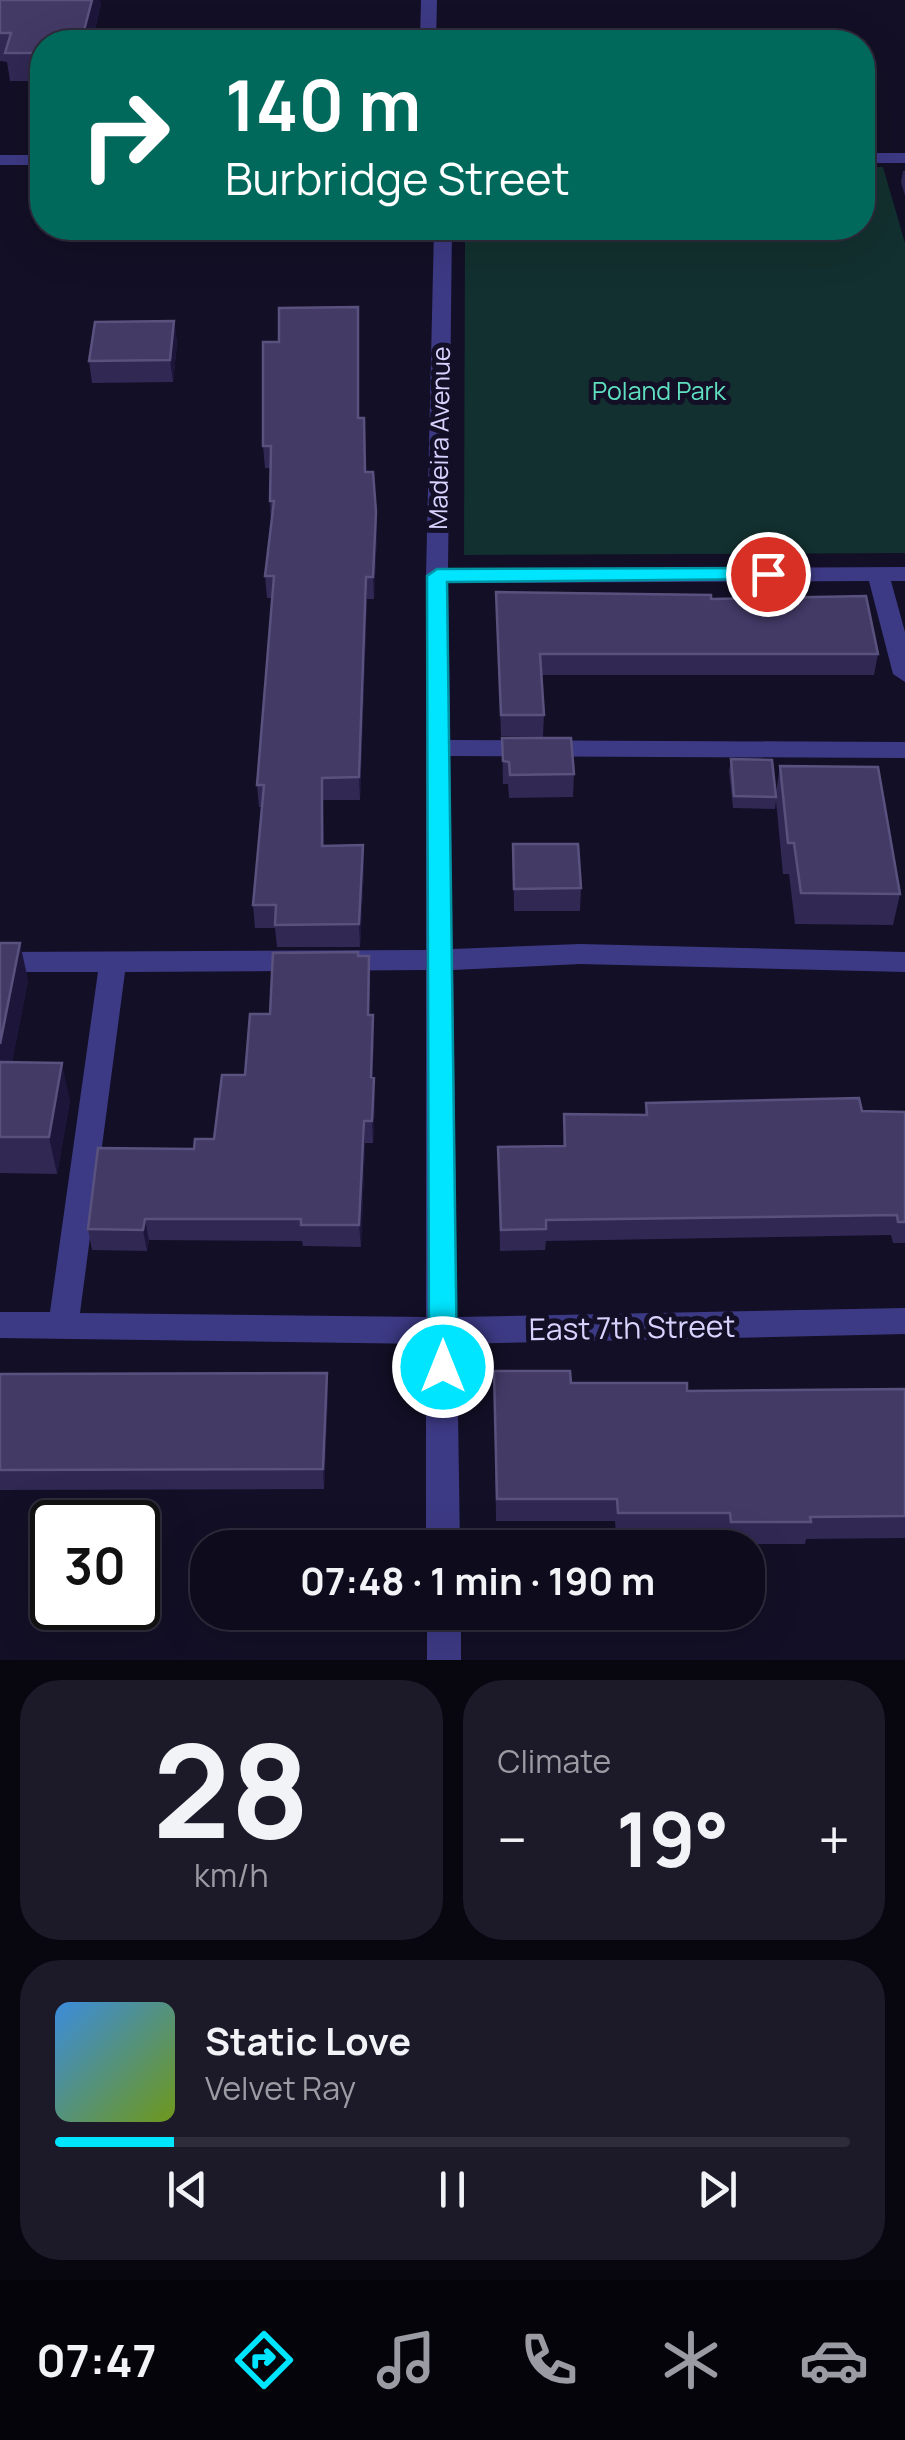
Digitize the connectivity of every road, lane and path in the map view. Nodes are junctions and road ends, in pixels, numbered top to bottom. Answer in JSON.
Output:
{"nodes":[{"id":1,"x":429,"y":0,"type":"edge"},
{"id":2,"x":428,"y":30,"type":"edge"},
{"id":3,"x":875,"y":158,"type":"edge"},
{"id":4,"x":905,"y":158,"type":"edge"},
{"id":5,"x":0,"y":160,"type":"edge"},
{"id":6,"x":30,"y":160,"type":"edge"},
{"id":7,"x":443,"y":240,"type":"edge"},
{"id":8,"x":878,"y":574,"type":"junction"},
{"id":9,"x":905,"y":574,"type":"edge"},
{"id":10,"x":437,"y":576,"type":"junction"},
{"id":11,"x":905,"y":674,"type":"edge"},
{"id":12,"x":440,"y":748,"type":"junction"},
{"id":13,"x":905,"y":750,"type":"edge"},
{"id":14,"x":441,"y":960,"type":"junction"},
{"id":15,"x":0,"y":962,"type":"edge"},
{"id":16,"x":113,"y":962,"type":"junction"},
{"id":17,"x":905,"y":962,"type":"edge"},
{"id":18,"x":905,"y":1321,"type":"edge"},
{"id":19,"x":0,"y":1325,"type":"edge"},
{"id":20,"x":63,"y":1326,"type":"junction"},
{"id":21,"x":442,"y":1331,"type":"junction"},
{"id":22,"x":444,"y":1530,"type":"edge"},
{"id":23,"x":444,"y":1630,"type":"edge"},
{"id":24,"x":444,"y":1660,"type":"edge"}],
"edges":[{"from":1,"to":2,"type":"street"},
{"from":3,"to":4,"type":"street"},
{"from":5,"to":6,"type":"street"},
{"from":7,"to":10,"type":"street","name":"Madeira Avenue"},
{"from":8,"to":9,"type":"street"},
{"from":8,"to":10,"type":"street"},
{"from":8,"to":11,"type":"street"},
{"from":10,"to":12,"type":"street","name":"Madeira Avenue"},
{"from":12,"to":13,"type":"street"},
{"from":12,"to":14,"type":"street","name":"Madeira Avenue"},
{"from":14,"to":16,"type":"street"},
{"from":14,"to":17,"type":"street"},
{"from":14,"to":21,"type":"street","name":"Madeira Avenue"},
{"from":15,"to":16,"type":"street"},
{"from":16,"to":20,"type":"street"},
{"from":18,"to":21,"type":"street","name":"East 7th Street"},
{"from":19,"to":20,"type":"street","name":"East 7th Street"},
{"from":20,"to":21,"type":"street","name":"East 7th Street"},
{"from":21,"to":22,"type":"street","name":"Madeira Avenue"},
{"from":23,"to":24,"type":"street"}]}
